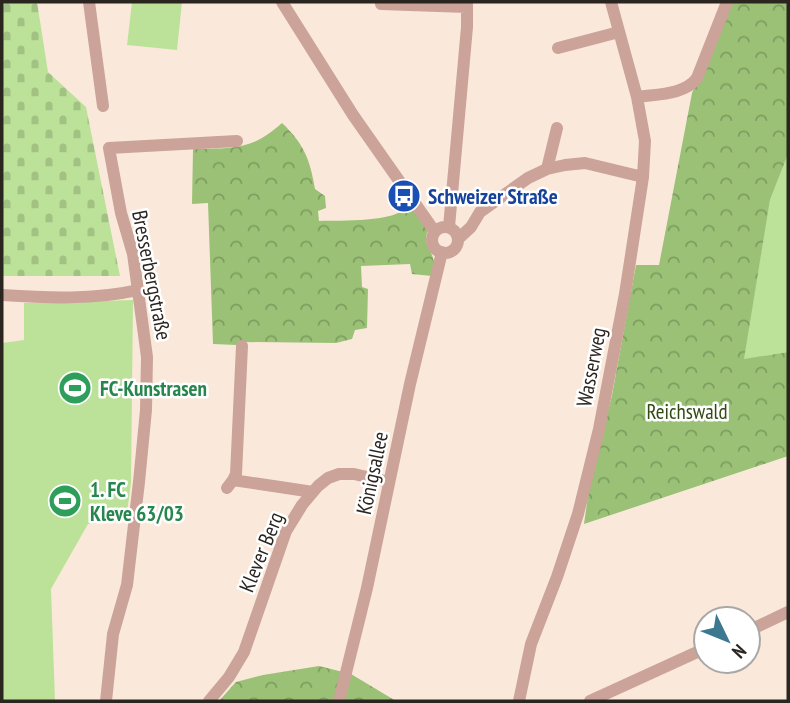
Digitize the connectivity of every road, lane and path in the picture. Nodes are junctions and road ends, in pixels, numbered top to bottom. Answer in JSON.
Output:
{"nodes":[{"id":1,"x":89,"y":2,"type":"edge"},
{"id":2,"x":282,"y":2,"type":"edge"},
{"id":3,"x":381,"y":2,"type":"edge"},
{"id":4,"x":611,"y":2,"type":"edge"},
{"id":5,"x":727,"y":2,"type":"edge"},
{"id":6,"x":467,"y":4,"type":"edge"},
{"id":7,"x":619,"y":32,"type":"junction"},
{"id":8,"x":558,"y":48,"type":"dead end"},
{"id":9,"x":637,"y":97,"type":"junction"},
{"id":10,"x":103,"y":106,"type":"dead end"},
{"id":11,"x":557,"y":128,"type":"dead end"},
{"id":12,"x":237,"y":141,"type":"dead end"},
{"id":13,"x":547,"y":169,"type":"junction"},
{"id":14,"x":643,"y":177,"type":"junction"},
{"id":15,"x":449,"y":227,"type":"junction"},
{"id":16,"x":435,"y":232,"type":"junction"},
{"id":17,"x":458,"y":239,"type":"junction"},
{"id":18,"x":442,"y":253,"type":"junction"},
{"id":19,"x":138,"y":290,"type":"junction"},
{"id":20,"x":2,"y":295,"type":"edge"},
{"id":21,"x":242,"y":346,"type":"dead end"},
{"id":22,"x":390,"y":482,"type":"junction"},
{"id":23,"x":313,"y":492,"type":"junction"},
{"id":24,"x":788,"y":612,"type":"edge"},
{"id":25,"x":762,"y":624,"type":"edge"},
{"id":26,"x":692,"y":654,"type":"edge"},
{"id":27,"x":106,"y":701,"type":"edge"},
{"id":28,"x":209,"y":701,"type":"edge"},
{"id":29,"x":339,"y":701,"type":"edge"},
{"id":30,"x":519,"y":701,"type":"edge"},
{"id":31,"x":590,"y":701,"type":"edge"}],
"edges":[{"from":1,"to":10,"type":"street"},
{"from":2,"to":16,"type":"street"},
{"from":3,"to":6,"type":"street"},
{"from":4,"to":7,"type":"street","name":"Wasserweg"},
{"from":5,"to":9,"type":"street"},
{"from":6,"to":15,"type":"street"},
{"from":7,"to":8,"type":"street"},
{"from":7,"to":9,"type":"street","name":"Wasserweg"},
{"from":9,"to":14,"type":"street","name":"Wasserweg"},
{"from":11,"to":13,"type":"street"},
{"from":12,"to":19,"type":"street","name":"Bresserbergstraße"},
{"from":13,"to":14,"type":"street"},
{"from":13,"to":17,"type":"street"},
{"from":14,"to":30,"type":"street","name":"Wasserweg"},
{"from":15,"to":16,"type":"street"},
{"from":15,"to":17,"type":"street"},
{"from":16,"to":18,"type":"street"},
{"from":17,"to":18,"type":"street"},
{"from":18,"to":22,"type":"street","name":"Königsallee"},
{"from":19,"to":20,"type":"street"},
{"from":19,"to":27,"type":"street","name":"Bresserbergstraße"},
{"from":21,"to":23,"type":"street"},
{"from":22,"to":23,"type":"street","name":"Klever Berg"},
{"from":22,"to":29,"type":"street","name":"Königsallee"},
{"from":23,"to":28,"type":"street","name":"Klever Berg"},
{"from":24,"to":25,"type":"street"},
{"from":26,"to":31,"type":"street"}]}
